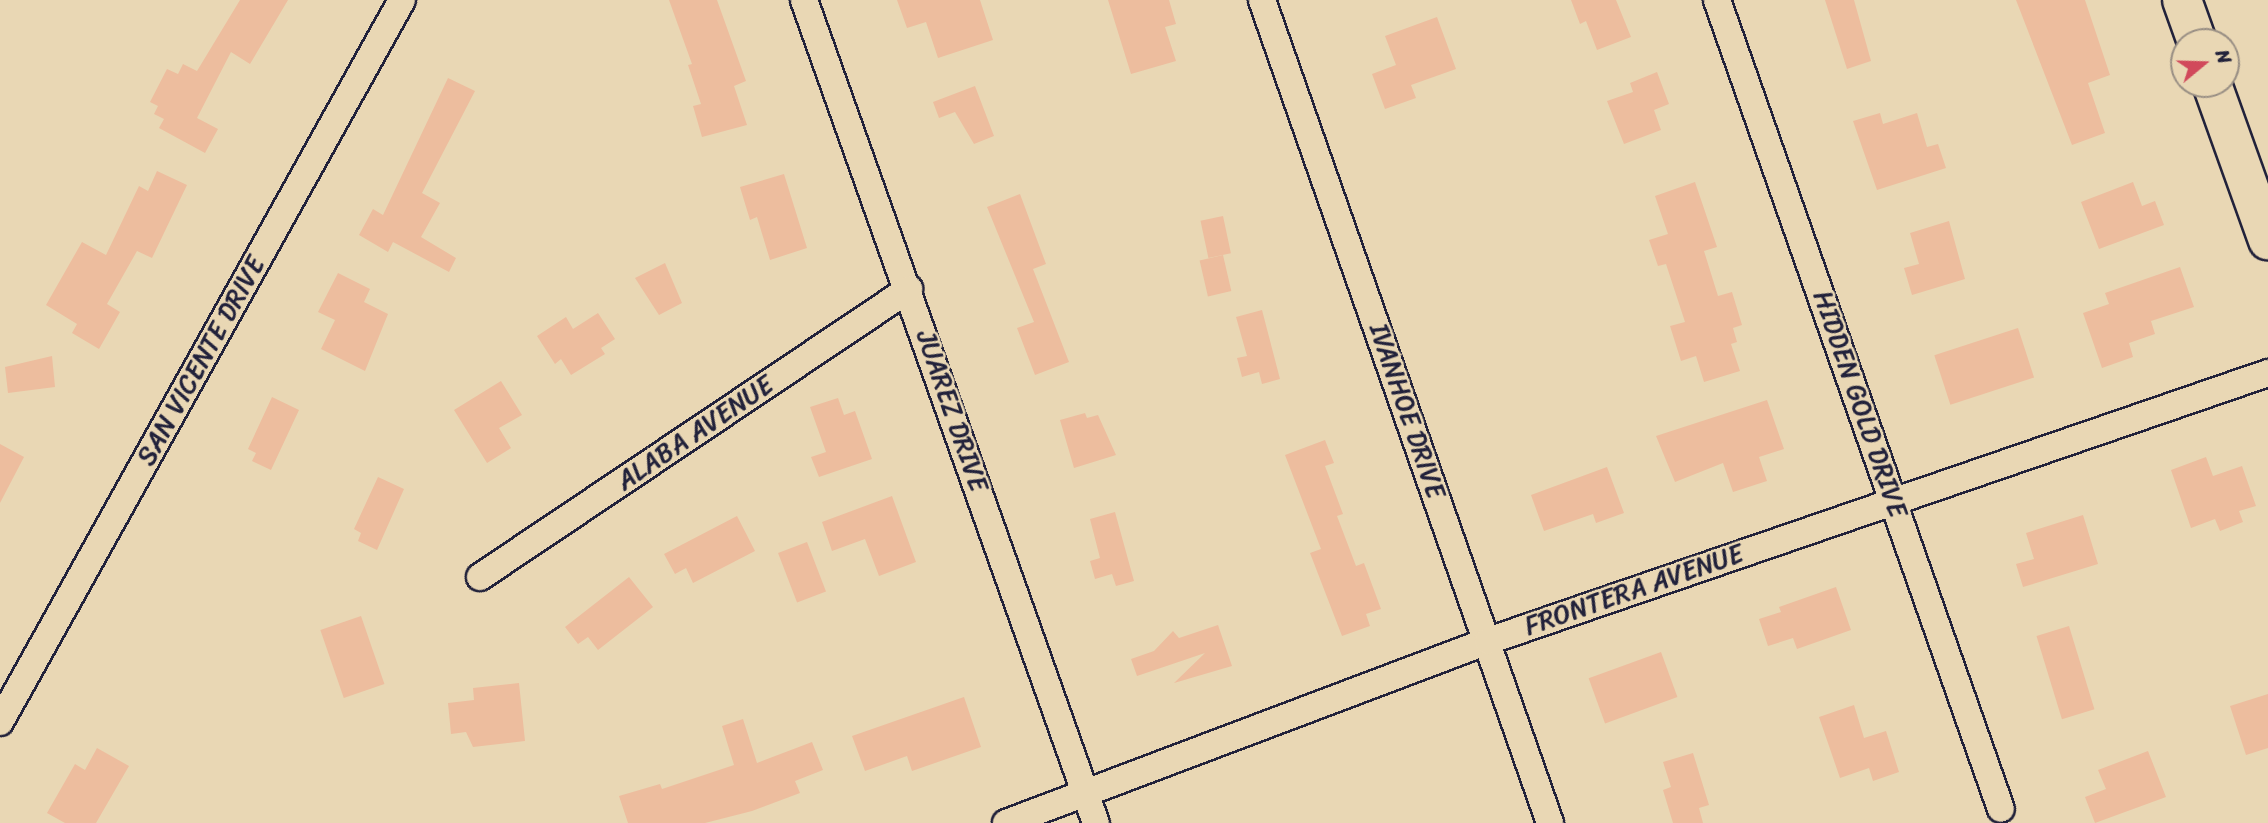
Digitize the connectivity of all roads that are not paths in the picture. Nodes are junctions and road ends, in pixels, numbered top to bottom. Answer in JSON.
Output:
{"nodes":[{"id":1,"x":402,"y":0,"type":"edge"},
{"id":2,"x":804,"y":0,"type":"edge"},
{"id":3,"x":1262,"y":0,"type":"edge"},
{"id":4,"x":1717,"y":0,"type":"edge"},
{"id":5,"x":2182,"y":0,"type":"edge"},
{"id":6,"x":2192,"y":28,"type":"edge"},
{"id":7,"x":2217,"y":98,"type":"edge"},
{"id":8,"x":2268,"y":240,"type":"edge"},
{"id":9,"x":909,"y":289,"type":"junction"},
{"id":10,"x":2268,"y":373,"type":"edge"},
{"id":11,"x":1894,"y":499,"type":"junction"},
{"id":12,"x":480,"y":577,"type":"dead end"},
{"id":13,"x":1488,"y":641,"type":"junction"},
{"id":14,"x":0,"y":722,"type":"edge"},
{"id":15,"x":1086,"y":795,"type":"junction"},
{"id":16,"x":2001,"y":809,"type":"dead end"},
{"id":17,"x":1006,"y":823,"type":"edge"},
{"id":18,"x":1096,"y":823,"type":"edge"},
{"id":19,"x":1550,"y":823,"type":"edge"}],
"edges":[{"from":1,"to":14,"type":"street","name":"SAN VICENTE DRIVE"},
{"from":2,"to":9,"type":"street","name":"JUAREZ DRIVE"},
{"from":3,"to":13,"type":"street","name":"IVANHOE DRIVE"},
{"from":4,"to":11,"type":"street","name":"HIDDEN GOLD DRIVE"},
{"from":5,"to":6,"type":"main road"},
{"from":7,"to":8,"type":"main road"},
{"from":9,"to":12,"type":"street","name":"ALABA AVENUE"},
{"from":9,"to":15,"type":"street","name":"JUAREZ DRIVE"},
{"from":10,"to":11,"type":"street","name":"FRONTERA AVENUE"},
{"from":11,"to":13,"type":"street","name":"FRONTERA AVENUE"},
{"from":11,"to":16,"type":"street","name":"HIDDEN GOLD DRIVE"},
{"from":13,"to":15,"type":"street","name":"FRONTERA AVENUE"},
{"from":13,"to":19,"type":"street","name":"IVANHOE DRIVE"},
{"from":15,"to":17,"type":"street","name":"FRONTERA AVENUE"},
{"from":15,"to":18,"type":"street","name":"JUAREZ DRIVE"}]}
